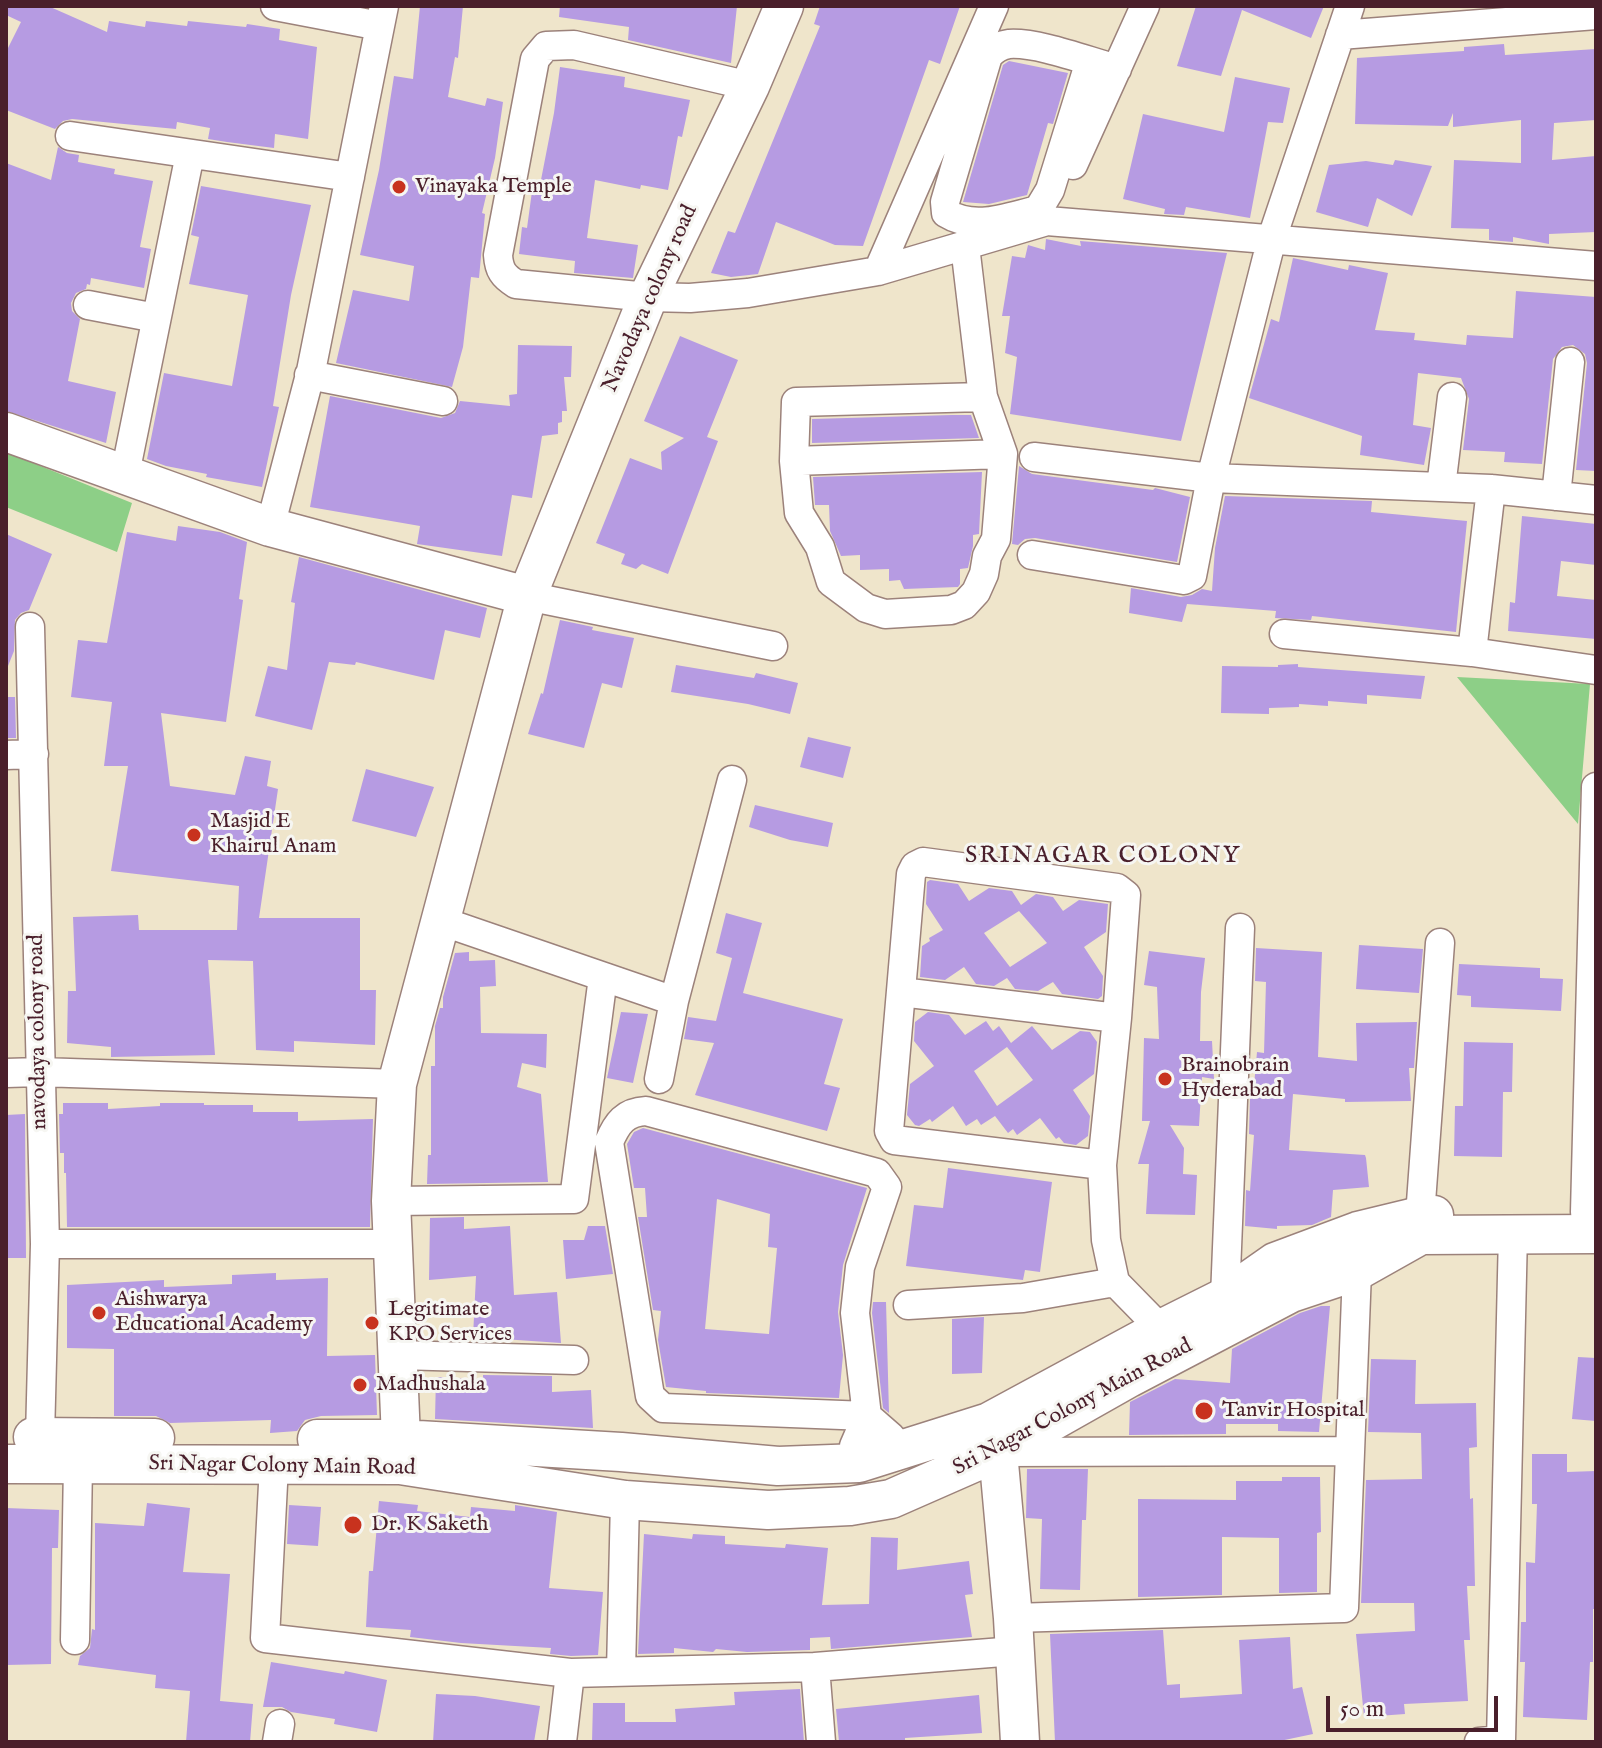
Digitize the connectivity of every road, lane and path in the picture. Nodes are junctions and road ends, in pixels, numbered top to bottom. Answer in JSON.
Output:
{"nodes":[{"id":1,"x":275,"y":6,"type":"edge"},
{"id":2,"x":784,"y":6,"type":"edge"},
{"id":3,"x":994,"y":6,"type":"edge"},
{"id":4,"x":1145,"y":6,"type":"edge"},
{"id":5,"x":1350,"y":6,"type":"edge"},
{"id":6,"x":1596,"y":15,"type":"edge"},
{"id":7,"x":382,"y":16,"type":"edge"},
{"id":8,"x":1340,"y":35,"type":"junction"},
{"id":9,"x":1103,"y":65,"type":"junction"},
{"id":10,"x":750,"y":86,"type":"junction"},
{"id":11,"x":70,"y":136,"type":"dead end"},
{"id":12,"x":190,"y":154,"type":"junction"},
{"id":13,"x":350,"y":177,"type":"junction"},
{"id":14,"x":1047,"y":221,"type":"junction"},
{"id":15,"x":1272,"y":238,"type":"junction"},
{"id":16,"x":965,"y":246,"type":"junction"},
{"id":17,"x":1596,"y":266,"type":"edge"},
{"id":18,"x":878,"y":271,"type":"junction"},
{"id":19,"x":648,"y":297,"type":"junction"},
{"id":20,"x":88,"y":305,"type":"dead end"},
{"id":21,"x":156,"y":318,"type":"junction"},
{"id":22,"x":1570,"y":362,"type":"dead end"},
{"id":23,"x":309,"y":375,"type":"junction"},
{"id":24,"x":983,"y":397,"type":"junction"},
{"id":25,"x":1452,"y":397,"type":"dead end"},
{"id":26,"x":443,"y":401,"type":"dead end"},
{"id":27,"x":6,"y":432,"type":"edge"},
{"id":28,"x":1003,"y":454,"type":"junction"},
{"id":29,"x":1034,"y":457,"type":"dead end"},
{"id":30,"x":794,"y":461,"type":"junction"},
{"id":31,"x":125,"y":474,"type":"junction"},
{"id":32,"x":1211,"y":478,"type":"junction"},
{"id":33,"x":1441,"y":487,"type":"junction"},
{"id":34,"x":1491,"y":489,"type":"junction"},
{"id":35,"x":1556,"y":496,"type":"junction"},
{"id":36,"x":1596,"y":500,"type":"edge"},
{"id":37,"x":270,"y":527,"type":"junction"},
{"id":38,"x":1032,"y":555,"type":"dead end"},
{"id":39,"x":527,"y":596,"type":"junction"},
{"id":40,"x":30,"y":627,"type":"dead end"},
{"id":41,"x":1284,"y":634,"type":"dead end"},
{"id":42,"x":773,"y":646,"type":"dead end"},
{"id":43,"x":1472,"y":652,"type":"junction"},
{"id":44,"x":1596,"y":670,"type":"edge"},
{"id":45,"x":20,"y":755,"type":"edge"},
{"id":46,"x":732,"y":780,"type":"dead end"},
{"id":47,"x":1596,"y":787,"type":"edge"},
{"id":48,"x":1595,"y":888,"type":"edge"},
{"id":49,"x":441,"y":921,"type":"junction"},
{"id":50,"x":1240,"y":928,"type":"dead end"},
{"id":51,"x":1440,"y":943,"type":"dead end"},
{"id":52,"x":603,"y":977,"type":"junction"},
{"id":53,"x":901,"y":992,"type":"junction"},
{"id":54,"x":674,"y":1001,"type":"junction"},
{"id":55,"x":1117,"y":1018,"type":"junction"},
{"id":56,"x":40,"y":1072,"type":"junction"},
{"id":57,"x":6,"y":1073,"type":"edge"},
{"id":58,"x":659,"y":1079,"type":"dead end"},
{"id":59,"x":397,"y":1084,"type":"junction"},
{"id":60,"x":1102,"y":1165,"type":"junction"},
{"id":61,"x":391,"y":1201,"type":"junction"},
{"id":62,"x":1420,"y":1216,"type":"junction"},
{"id":63,"x":1592,"y":1219,"type":"edge"},
{"id":64,"x":1513,"y":1233,"type":"junction"},
{"id":65,"x":45,"y":1244,"type":"junction"},
{"id":66,"x":394,"y":1244,"type":"junction"},
{"id":67,"x":1357,"y":1271,"type":"junction"},
{"id":68,"x":1283,"y":1278,"type":"junction"},
{"id":69,"x":1115,"y":1282,"type":"junction"},
{"id":70,"x":1225,"y":1297,"type":"junction"},
{"id":71,"x":908,"y":1305,"type":"dead end"},
{"id":72,"x":1161,"y":1329,"type":"junction"},
{"id":73,"x":398,"y":1355,"type":"junction"},
{"id":74,"x":574,"y":1360,"type":"dead end"},
{"id":75,"x":867,"y":1416,"type":"junction"},
{"id":76,"x":23,"y":1437,"type":"edge"},
{"id":77,"x":994,"y":1437,"type":"junction"},
{"id":78,"x":401,"y":1439,"type":"junction"},
{"id":79,"x":1350,"y":1451,"type":"junction"},
{"id":80,"x":895,"y":1452,"type":"junction"},
{"id":81,"x":859,"y":1463,"type":"junction"},
{"id":82,"x":6,"y":1464,"type":"edge"},
{"id":83,"x":78,"y":1464,"type":"junction"},
{"id":84,"x":274,"y":1465,"type":"junction"},
{"id":85,"x":625,"y":1500,"type":"junction"},
{"id":86,"x":1014,"y":1635,"type":"junction"},
{"id":87,"x":75,"y":1640,"type":"dead end"},
{"id":88,"x":815,"y":1667,"type":"junction"},
{"id":89,"x":621,"y":1671,"type":"junction"},
{"id":90,"x":570,"y":1673,"type":"junction"},
{"id":91,"x":562,"y":1742,"type":"edge"},
{"id":92,"x":821,"y":1742,"type":"edge"},
{"id":93,"x":1020,"y":1742,"type":"edge"},
{"id":94,"x":1479,"y":1742,"type":"edge"}],
"edges":[{"from":1,"to":7,"type":"street"},
{"from":2,"to":10,"type":"main road","name":"Navodaya colony road"},
{"from":3,"to":18,"type":"street"},
{"from":4,"to":9,"type":"street"},
{"from":5,"to":8,"type":"street"},
{"from":6,"to":8,"type":"street"},
{"from":7,"to":13,"type":"street"},
{"from":8,"to":15,"type":"street"},
{"from":9,"to":9,"type":"street"},
{"from":9,"to":14,"type":"street"},
{"from":10,"to":19,"type":"main road","name":"Navodaya colony road"},
{"from":10,"to":19,"type":"street"},
{"from":11,"to":12,"type":"street"},
{"from":12,"to":13,"type":"street"},
{"from":12,"to":21,"type":"street"},
{"from":13,"to":23,"type":"street"},
{"from":14,"to":15,"type":"street"},
{"from":14,"to":16,"type":"street"},
{"from":15,"to":17,"type":"street"},
{"from":15,"to":32,"type":"street"},
{"from":16,"to":18,"type":"street"},
{"from":16,"to":24,"type":"street"},
{"from":18,"to":19,"type":"street"},
{"from":19,"to":39,"type":"main road","name":"Navodaya colony road"},
{"from":20,"to":21,"type":"street"},
{"from":21,"to":31,"type":"street"},
{"from":22,"to":35,"type":"street"},
{"from":23,"to":26,"type":"street"},
{"from":23,"to":37,"type":"street"},
{"from":24,"to":28,"type":"street"},
{"from":24,"to":30,"type":"street"},
{"from":25,"to":33,"type":"street"},
{"from":27,"to":31,"type":"main road"},
{"from":28,"to":30,"type":"street"},
{"from":28,"to":30,"type":"street"},
{"from":29,"to":32,"type":"street"},
{"from":31,"to":37,"type":"main road"},
{"from":32,"to":33,"type":"street"},
{"from":32,"to":38,"type":"street"},
{"from":33,"to":34,"type":"street"},
{"from":34,"to":35,"type":"street"},
{"from":34,"to":43,"type":"street"},
{"from":35,"to":36,"type":"street"},
{"from":37,"to":39,"type":"main road"},
{"from":39,"to":42,"type":"street"},
{"from":39,"to":49,"type":"main road","name":"Navodaya colony road"},
{"from":40,"to":45,"type":"street","name":"navodaya colony road"},
{"from":41,"to":43,"type":"street"},
{"from":43,"to":44,"type":"street"},
{"from":45,"to":56,"type":"street","name":"navodaya colony road"},
{"from":46,"to":54,"type":"street"},
{"from":47,"to":48,"type":"street"},
{"from":48,"to":63,"type":"street"},
{"from":49,"to":52,"type":"street"},
{"from":49,"to":59,"type":"main road","name":"Navodaya colony road"},
{"from":50,"to":70,"type":"street"},
{"from":51,"to":62,"type":"street"},
{"from":52,"to":54,"type":"street"},
{"from":52,"to":61,"type":"street"},
{"from":53,"to":55,"type":"street"},
{"from":53,"to":55,"type":"street"},
{"from":53,"to":60,"type":"street"},
{"from":54,"to":58,"type":"street"},
{"from":55,"to":60,"type":"street"},
{"from":56,"to":57,"type":"street"},
{"from":56,"to":59,"type":"street"},
{"from":56,"to":65,"type":"street","name":"navodaya colony road"},
{"from":59,"to":61,"type":"main road","name":"Navodaya colony road"},
{"from":60,"to":69,"type":"street"},
{"from":61,"to":66,"type":"main road","name":"Navodaya colony road"},
{"from":62,"to":63,"type":"main road","name":"Sri Nagar Colony Main Road"},
{"from":62,"to":68,"type":"main road","name":"Sri Nagar Colony Main Road"},
{"from":63,"to":64,"type":"main road","name":"Sri Nagar Colony Main Road"},
{"from":64,"to":67,"type":"main road","name":"Sri Nagar Colony Main Road"},
{"from":64,"to":94,"type":"street"},
{"from":65,"to":66,"type":"street"},
{"from":65,"to":76,"type":"street","name":"navodaya colony road"},
{"from":66,"to":73,"type":"main road","name":"Navodaya colony road"},
{"from":67,"to":68,"type":"main road","name":"Sri Nagar Colony Main Road"},
{"from":67,"to":79,"type":"street"},
{"from":68,"to":70,"type":"main road","name":"Sri Nagar Colony Main Road"},
{"from":68,"to":77,"type":"main road","name":"Sri Nagar Colony Main Road"},
{"from":69,"to":71,"type":"street"},
{"from":69,"to":72,"type":"street"},
{"from":70,"to":72,"type":"main road","name":"Sri Nagar Colony Main Road"},
{"from":72,"to":77,"type":"main road","name":"Sri Nagar Colony Main Road"},
{"from":73,"to":74,"type":"street"},
{"from":73,"to":78,"type":"main road","name":"Navodaya colony road"},
{"from":75,"to":75,"type":"street"},
{"from":75,"to":80,"type":"street"},
{"from":75,"to":81,"type":"street"},
{"from":76,"to":78,"type":"main road","name":"Sri Nagar Colony Main Road"},
{"from":77,"to":79,"type":"street"},
{"from":77,"to":80,"type":"main road","name":"Sri Nagar Colony Main Road"},
{"from":77,"to":85,"type":"main road","name":"Sri Nagar Colony Main Road"},
{"from":77,"to":86,"type":"main road"},
{"from":78,"to":81,"type":"main road","name":"Sri Nagar Colony Main Road"},
{"from":79,"to":86,"type":"street"},
{"from":80,"to":81,"type":"main road","name":"Sri Nagar Colony Main Road"},
{"from":82,"to":83,"type":"main road","name":"Sri Nagar Colony Main Road"},
{"from":83,"to":84,"type":"main road","name":"Sri Nagar Colony Main Road"},
{"from":83,"to":87,"type":"street"},
{"from":84,"to":85,"type":"main road","name":"Sri Nagar Colony Main Road"},
{"from":84,"to":90,"type":"street"},
{"from":85,"to":89,"type":"street"},
{"from":86,"to":88,"type":"street"},
{"from":86,"to":93,"type":"main road"},
{"from":88,"to":89,"type":"street"},
{"from":88,"to":92,"type":"street"},
{"from":89,"to":90,"type":"street"},
{"from":90,"to":91,"type":"street"}]}
